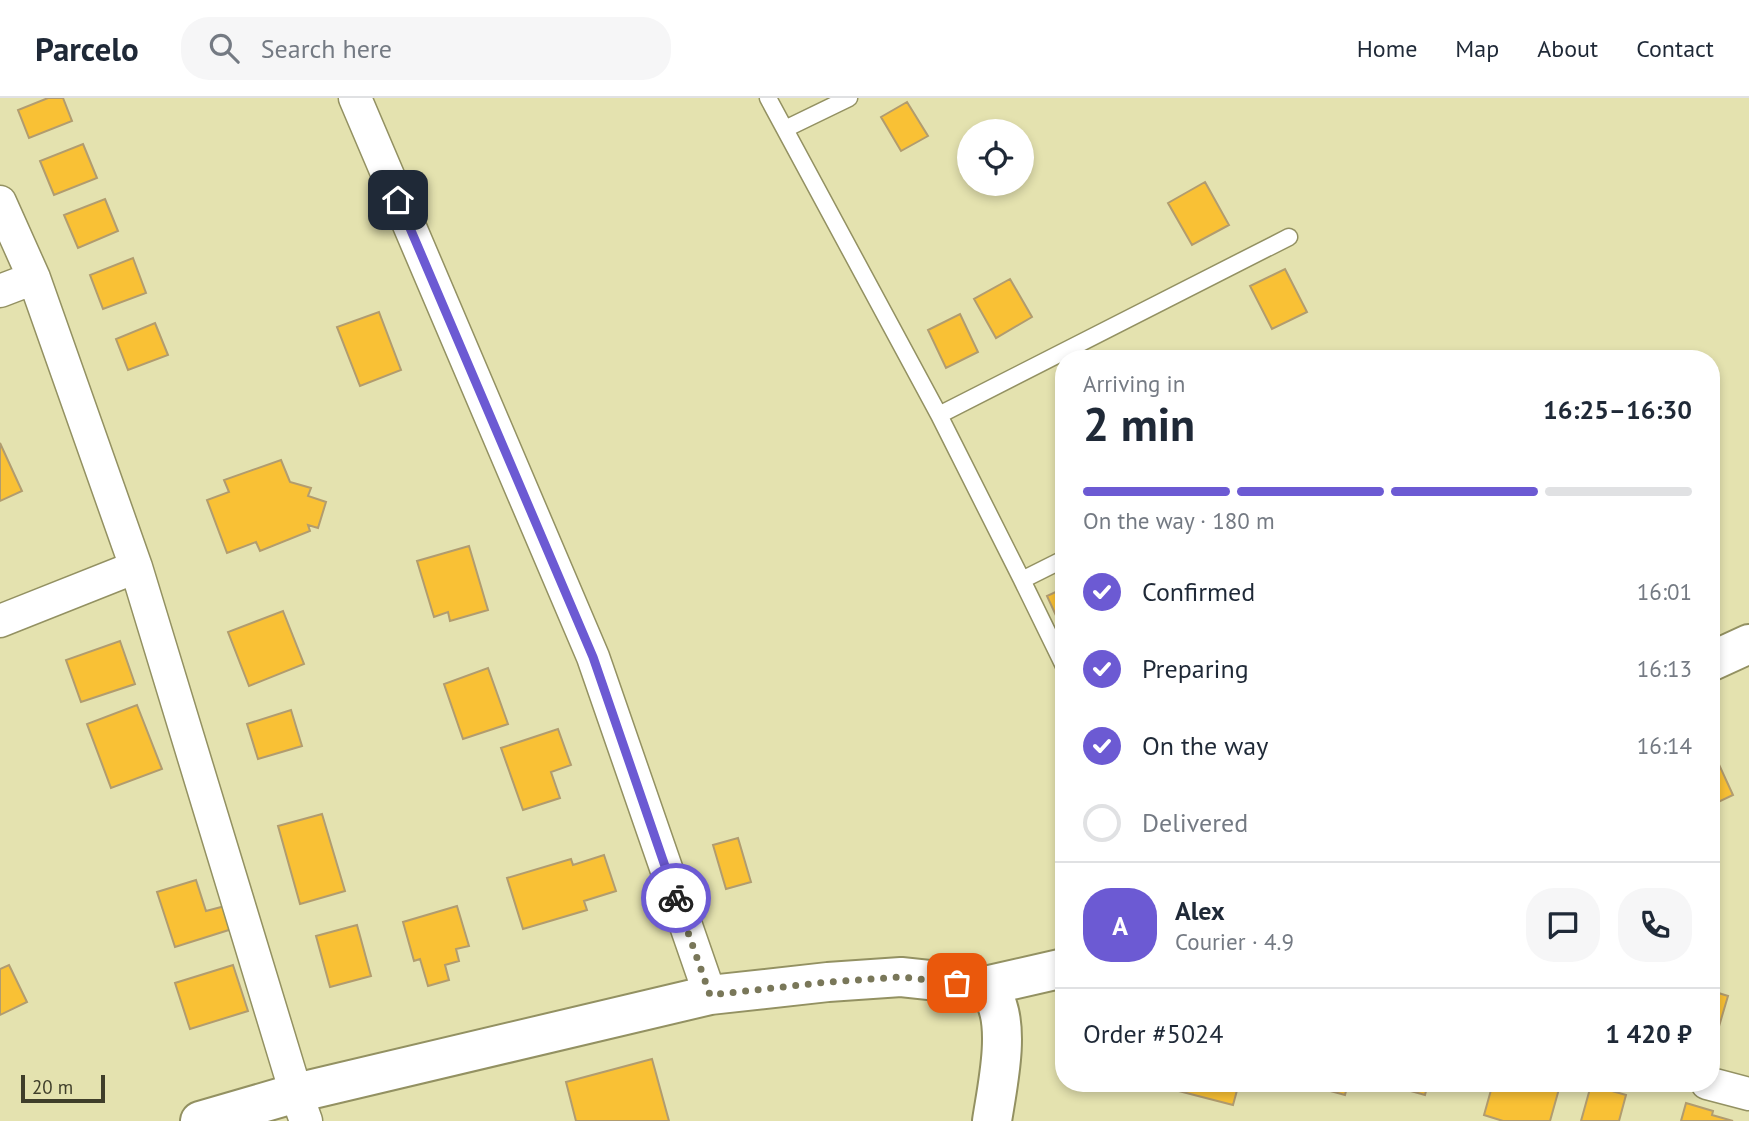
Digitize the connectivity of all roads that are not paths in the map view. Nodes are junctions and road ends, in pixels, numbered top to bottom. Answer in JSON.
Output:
{"nodes":[{"id":1,"x":355,"y":98,"type":"edge"},
{"id":2,"x":768,"y":98,"type":"edge"},
{"id":3,"x":849,"y":98,"type":"edge"},
{"id":4,"x":785,"y":129,"type":"junction"},
{"id":5,"x":0,"y":202,"type":"edge"},
{"id":6,"x":1289,"y":237,"type":"dead end"},
{"id":7,"x":34,"y":278,"type":"junction"},
{"id":8,"x":0,"y":290,"type":"edge"},
{"id":9,"x":1067,"y":350,"type":"edge"},
{"id":10,"x":1055,"y":356,"type":"edge"},
{"id":11,"x":939,"y":415,"type":"junction"},
{"id":12,"x":1055,"y":564,"type":"edge"},
{"id":13,"x":136,"y":567,"type":"junction"},
{"id":14,"x":1022,"y":580,"type":"junction"},
{"id":15,"x":0,"y":621,"type":"edge"},
{"id":16,"x":1749,"y":644,"type":"edge"},
{"id":17,"x":1055,"y":648,"type":"edge"},
{"id":18,"x":1720,"y":657,"type":"edge"},
{"id":19,"x":1055,"y":970,"type":"edge"},
{"id":20,"x":985,"y":986,"type":"junction"},
{"id":21,"x":710,"y":995,"type":"junction"},
{"id":22,"x":1720,"y":1086,"type":"edge"},
{"id":23,"x":1749,"y":1094,"type":"edge"},
{"id":24,"x":301,"y":1107,"type":"edge"},
{"id":25,"x":200,"y":1121,"type":"edge"},
{"id":26,"x":992,"y":1121,"type":"edge"}],
"edges":[{"from":1,"to":21,"type":"street"},
{"from":2,"to":4,"type":"lane"},
{"from":3,"to":4,"type":"lane"},
{"from":4,"to":11,"type":"lane"},
{"from":5,"to":7,"type":"street"},
{"from":6,"to":9,"type":"lane"},
{"from":7,"to":8,"type":"street"},
{"from":7,"to":13,"type":"street"},
{"from":10,"to":11,"type":"lane"},
{"from":11,"to":14,"type":"lane"},
{"from":12,"to":14,"type":"lane"},
{"from":13,"to":15,"type":"street"},
{"from":13,"to":24,"type":"street"},
{"from":14,"to":17,"type":"lane"},
{"from":16,"to":18,"type":"main road"},
{"from":19,"to":20,"type":"main road"},
{"from":20,"to":21,"type":"main road"},
{"from":20,"to":26,"type":"main road"},
{"from":21,"to":24,"type":"main road"},
{"from":22,"to":23,"type":"street"},
{"from":24,"to":25,"type":"main road"}]}
